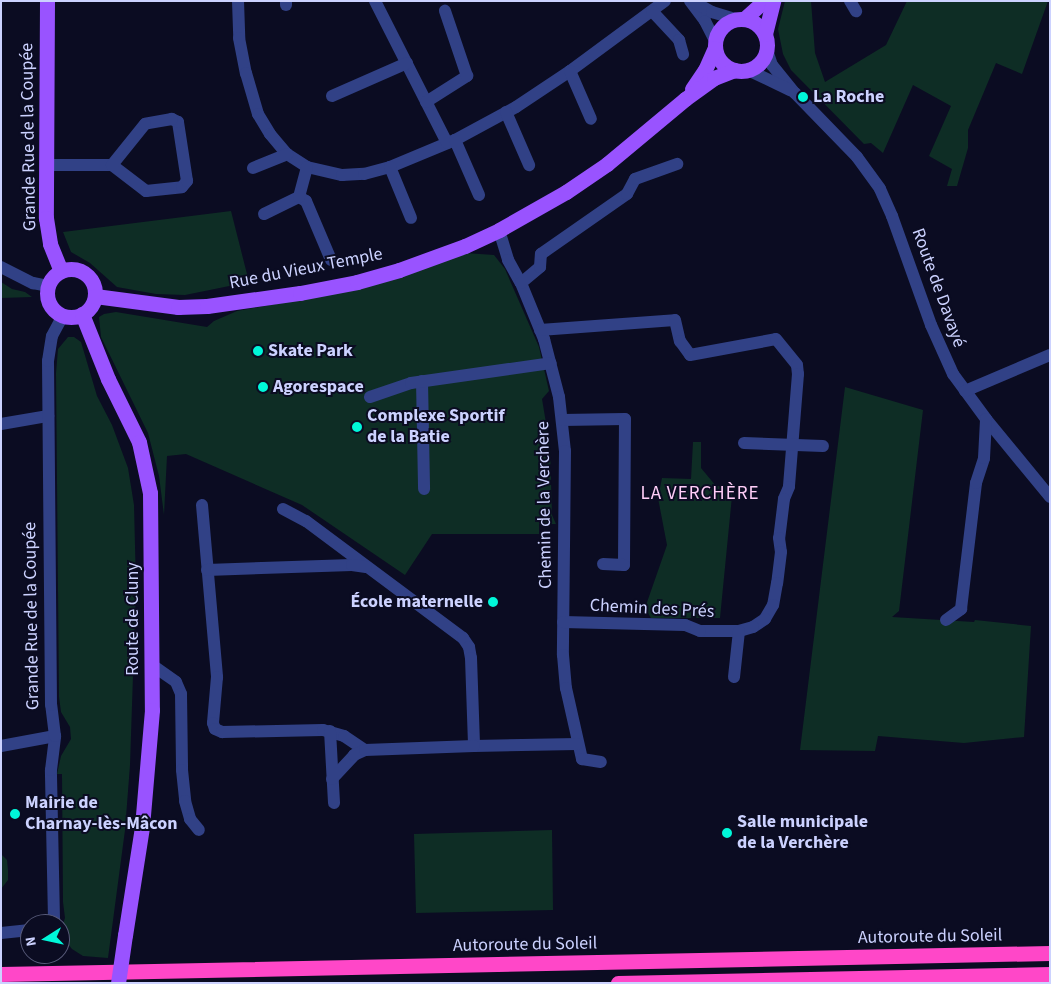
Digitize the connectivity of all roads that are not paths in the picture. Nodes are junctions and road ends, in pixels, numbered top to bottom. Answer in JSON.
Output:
{"nodes":[{"id":1,"x":47,"y":1,"type":"edge"},
{"id":2,"x":238,"y":1,"type":"edge"},
{"id":3,"x":375,"y":1,"type":"edge"},
{"id":4,"x":665,"y":1,"type":"edge"},
{"id":5,"x":692,"y":1,"type":"edge"},
{"id":6,"x":764,"y":1,"type":"edge"},
{"id":7,"x":773,"y":1,"type":"edge"},
{"id":8,"x":445,"y":11,"type":"dead end"},
{"id":9,"x":652,"y":11,"type":"junction"},
{"id":10,"x":740,"y":19,"type":"junction"},
{"id":11,"x":765,"y":34,"type":"junction"},
{"id":12,"x":715,"y":44,"type":"junction"},
{"id":13,"x":767,"y":50,"type":"junction"},
{"id":14,"x":683,"y":54,"type":"dead end"},
{"id":15,"x":407,"y":63,"type":"junction"},
{"id":16,"x":741,"y":70,"type":"junction"},
{"id":17,"x":570,"y":71,"type":"junction"},
{"id":18,"x":795,"y":92,"type":"junction"},
{"id":19,"x":332,"y":96,"type":"dead end"},
{"id":20,"x":686,"y":99,"type":"junction"},
{"id":21,"x":426,"y":102,"type":"junction"},
{"id":22,"x":506,"y":112,"type":"junction"},
{"id":23,"x":591,"y":119,"type":"dead end"},
{"id":24,"x":451,"y":142,"type":"junction"},
{"id":25,"x":287,"y":154,"type":"junction"},
{"id":26,"x":678,"y":164,"type":"dead end"},
{"id":27,"x":47,"y":165,"type":"junction"},
{"id":28,"x":112,"y":165,"type":"junction"},
{"id":29,"x":529,"y":165,"type":"dead end"},
{"id":30,"x":307,"y":167,"type":"junction"},
{"id":31,"x":390,"y":167,"type":"junction"},
{"id":32,"x":253,"y":168,"type":"dead end"},
{"id":33,"x":479,"y":195,"type":"dead end"},
{"id":34,"x":300,"y":197,"type":"junction"},
{"id":35,"x":264,"y":214,"type":"dead end"},
{"id":36,"x":411,"y":218,"type":"dead end"},
{"id":37,"x":499,"y":230,"type":"junction"},
{"id":38,"x":331,"y":260,"type":"dead end"},
{"id":39,"x":1,"y":266,"type":"edge"},
{"id":40,"x":61,"y":271,"type":"junction"},
{"id":41,"x":521,"y":284,"type":"junction"},
{"id":42,"x":48,"y":286,"type":"junction"},
{"id":43,"x":95,"y":296,"type":"junction"},
{"id":44,"x":82,"y":314,"type":"junction"},
{"id":45,"x":62,"y":315,"type":"junction"},
{"id":46,"x":540,"y":330,"type":"junction"},
{"id":47,"x":1050,"y":355,"type":"edge"},
{"id":48,"x":551,"y":363,"type":"junction"},
{"id":49,"x":422,"y":381,"type":"junction"},
{"id":50,"x":965,"y":391,"type":"junction"},
{"id":51,"x":370,"y":397,"type":"dead end"},
{"id":52,"x":48,"y":416,"type":"junction"},
{"id":53,"x":986,"y":419,"type":"junction"},
{"id":54,"x":562,"y":420,"type":"junction"},
{"id":55,"x":1,"y":424,"type":"edge"},
{"id":56,"x":744,"y":443,"type":"dead end"},
{"id":57,"x":792,"y":445,"type":"junction"},
{"id":58,"x":823,"y":446,"type":"dead end"},
{"id":59,"x":424,"y":489,"type":"dead end"},
{"id":60,"x":1050,"y":497,"type":"edge"},
{"id":61,"x":202,"y":505,"type":"dead end"},
{"id":62,"x":282,"y":509,"type":"dead end"},
{"id":63,"x":603,"y":564,"type":"dead end"},
{"id":64,"x":366,"y":567,"type":"junction"},
{"id":65,"x":207,"y":570,"type":"junction"},
{"id":66,"x":946,"y":620,"type":"dead end"},
{"id":67,"x":563,"y":622,"type":"junction"},
{"id":68,"x":739,"y":631,"type":"junction"},
{"id":69,"x":152,"y":665,"type":"junction"},
{"id":70,"x":734,"y":677,"type":"dead end"},
{"id":71,"x":330,"y":731,"type":"junction"},
{"id":72,"x":55,"y":736,"type":"junction"},
{"id":73,"x":577,"y":744,"type":"junction"},
{"id":74,"x":1,"y":746,"type":"edge"},
{"id":75,"x":474,"y":746,"type":"junction"},
{"id":76,"x":364,"y":750,"type":"junction"},
{"id":77,"x":601,"y":762,"type":"dead end"},
{"id":78,"x":332,"y":779,"type":"junction"},
{"id":79,"x":334,"y":803,"type":"dead end"},
{"id":80,"x":199,"y":830,"type":"dead end"},
{"id":81,"x":50,"y":914,"type":"edge"},
{"id":82,"x":20,"y":931,"type":"edge"},
{"id":83,"x":1,"y":933,"type":"edge"},
{"id":84,"x":1050,"y":953,"type":"edge"},
{"id":85,"x":1,"y":974,"type":"edge"},
{"id":86,"x":1050,"y":974,"type":"edge"},
{"id":87,"x":118,"y":983,"type":"edge"},
{"id":88,"x":618,"y":983,"type":"edge"}],
"edges":[{"from":1,"to":27,"type":"main road","name":"Grande Rue de la Coupée"},
{"from":2,"to":25,"type":"street"},
{"from":3,"to":15,"type":"street"},
{"from":4,"to":9,"type":"street"},
{"from":5,"to":10,"type":"street"},
{"from":5,"to":12,"type":"street"},
{"from":6,"to":10,"type":"main road"},
{"from":7,"to":11,"type":"main road"},
{"from":8,"to":21,"type":"street"},
{"from":9,"to":14,"type":"street"},
{"from":9,"to":17,"type":"street"},
{"from":10,"to":11,"type":"main road"},
{"from":10,"to":12,"type":"main road"},
{"from":11,"to":13,"type":"main road"},
{"from":12,"to":16,"type":"main road"},
{"from":12,"to":20,"type":"main road","name":"Rue du Vieux Temple"},
{"from":13,"to":16,"type":"main road"},
{"from":13,"to":18,"type":"street","name":"Route de Davayé"},
{"from":15,"to":19,"type":"street"},
{"from":15,"to":21,"type":"street"},
{"from":16,"to":18,"type":"street"},
{"from":16,"to":20,"type":"main road","name":"Rue du Vieux Temple"},
{"from":17,"to":22,"type":"street"},
{"from":17,"to":23,"type":"street"},
{"from":18,"to":50,"type":"street","name":"Route de Davayé"},
{"from":20,"to":37,"type":"main road","name":"Rue du Vieux Temple"},
{"from":21,"to":24,"type":"street"},
{"from":22,"to":24,"type":"street"},
{"from":22,"to":29,"type":"street"},
{"from":24,"to":31,"type":"street"},
{"from":24,"to":33,"type":"street"},
{"from":25,"to":30,"type":"street"},
{"from":25,"to":32,"type":"street"},
{"from":26,"to":41,"type":"street"},
{"from":27,"to":28,"type":"street"},
{"from":27,"to":40,"type":"main road","name":"Grande Rue de la Coupée"},
{"from":28,"to":28,"type":"street"},
{"from":30,"to":31,"type":"street"},
{"from":30,"to":34,"type":"street"},
{"from":31,"to":36,"type":"street"},
{"from":34,"to":35,"type":"street"},
{"from":34,"to":38,"type":"street"},
{"from":37,"to":41,"type":"street","name":"Chemin de la Verchère"},
{"from":37,"to":43,"type":"main road","name":"Rue du Vieux Temple"},
{"from":39,"to":42,"type":"street"},
{"from":40,"to":42,"type":"main road"},
{"from":40,"to":43,"type":"main road"},
{"from":41,"to":46,"type":"street","name":"Chemin de la Verchère"},
{"from":42,"to":45,"type":"main road"},
{"from":43,"to":44,"type":"main road"},
{"from":44,"to":45,"type":"main road"},
{"from":44,"to":69,"type":"main road","name":"Route de Cluny"},
{"from":45,"to":52,"type":"street","name":"Grande Rue de la Coupée"},
{"from":46,"to":48,"type":"street","name":"Chemin de la Verchère"},
{"from":46,"to":57,"type":"street","name":"Chemin des Prés"},
{"from":47,"to":50,"type":"street"},
{"from":48,"to":49,"type":"street"},
{"from":48,"to":54,"type":"street","name":"Chemin de la Verchère"},
{"from":49,"to":51,"type":"street"},
{"from":49,"to":59,"type":"street"},
{"from":50,"to":53,"type":"street","name":"Route de Davayé"},
{"from":52,"to":55,"type":"street"},
{"from":52,"to":72,"type":"street","name":"Grande Rue de la Coupée"},
{"from":53,"to":60,"type":"street","name":"Route de Davayé"},
{"from":53,"to":66,"type":"street"},
{"from":54,"to":63,"type":"street"},
{"from":54,"to":67,"type":"street","name":"Chemin de la Verchère"},
{"from":56,"to":57,"type":"street"},
{"from":57,"to":58,"type":"street"},
{"from":57,"to":68,"type":"street","name":"Chemin des Prés"},
{"from":61,"to":65,"type":"street"},
{"from":62,"to":64,"type":"street"},
{"from":64,"to":65,"type":"street"},
{"from":64,"to":75,"type":"street"},
{"from":65,"to":71,"type":"street"},
{"from":67,"to":68,"type":"street","name":"Chemin des Prés"},
{"from":67,"to":73,"type":"street","name":"Chemin de la Verchère"},
{"from":68,"to":70,"type":"street"},
{"from":69,"to":80,"type":"street"},
{"from":69,"to":87,"type":"main road","name":"Route de Cluny","bridge":true},
{"from":71,"to":76,"type":"street"},
{"from":71,"to":78,"type":"street"},
{"from":72,"to":74,"type":"street"},
{"from":72,"to":81,"type":"street","name":"Grande Rue de la Coupée"},
{"from":73,"to":75,"type":"street"},
{"from":73,"to":77,"type":"street","name":"Chemin de la Verchère"},
{"from":75,"to":76,"type":"street"},
{"from":76,"to":78,"type":"street"},
{"from":78,"to":79,"type":"street"},
{"from":82,"to":83,"type":"street"},
{"from":84,"to":85,"type":"highway","name":"Autoroute du Soleil"},
{"from":86,"to":88,"type":"highway"}]}
